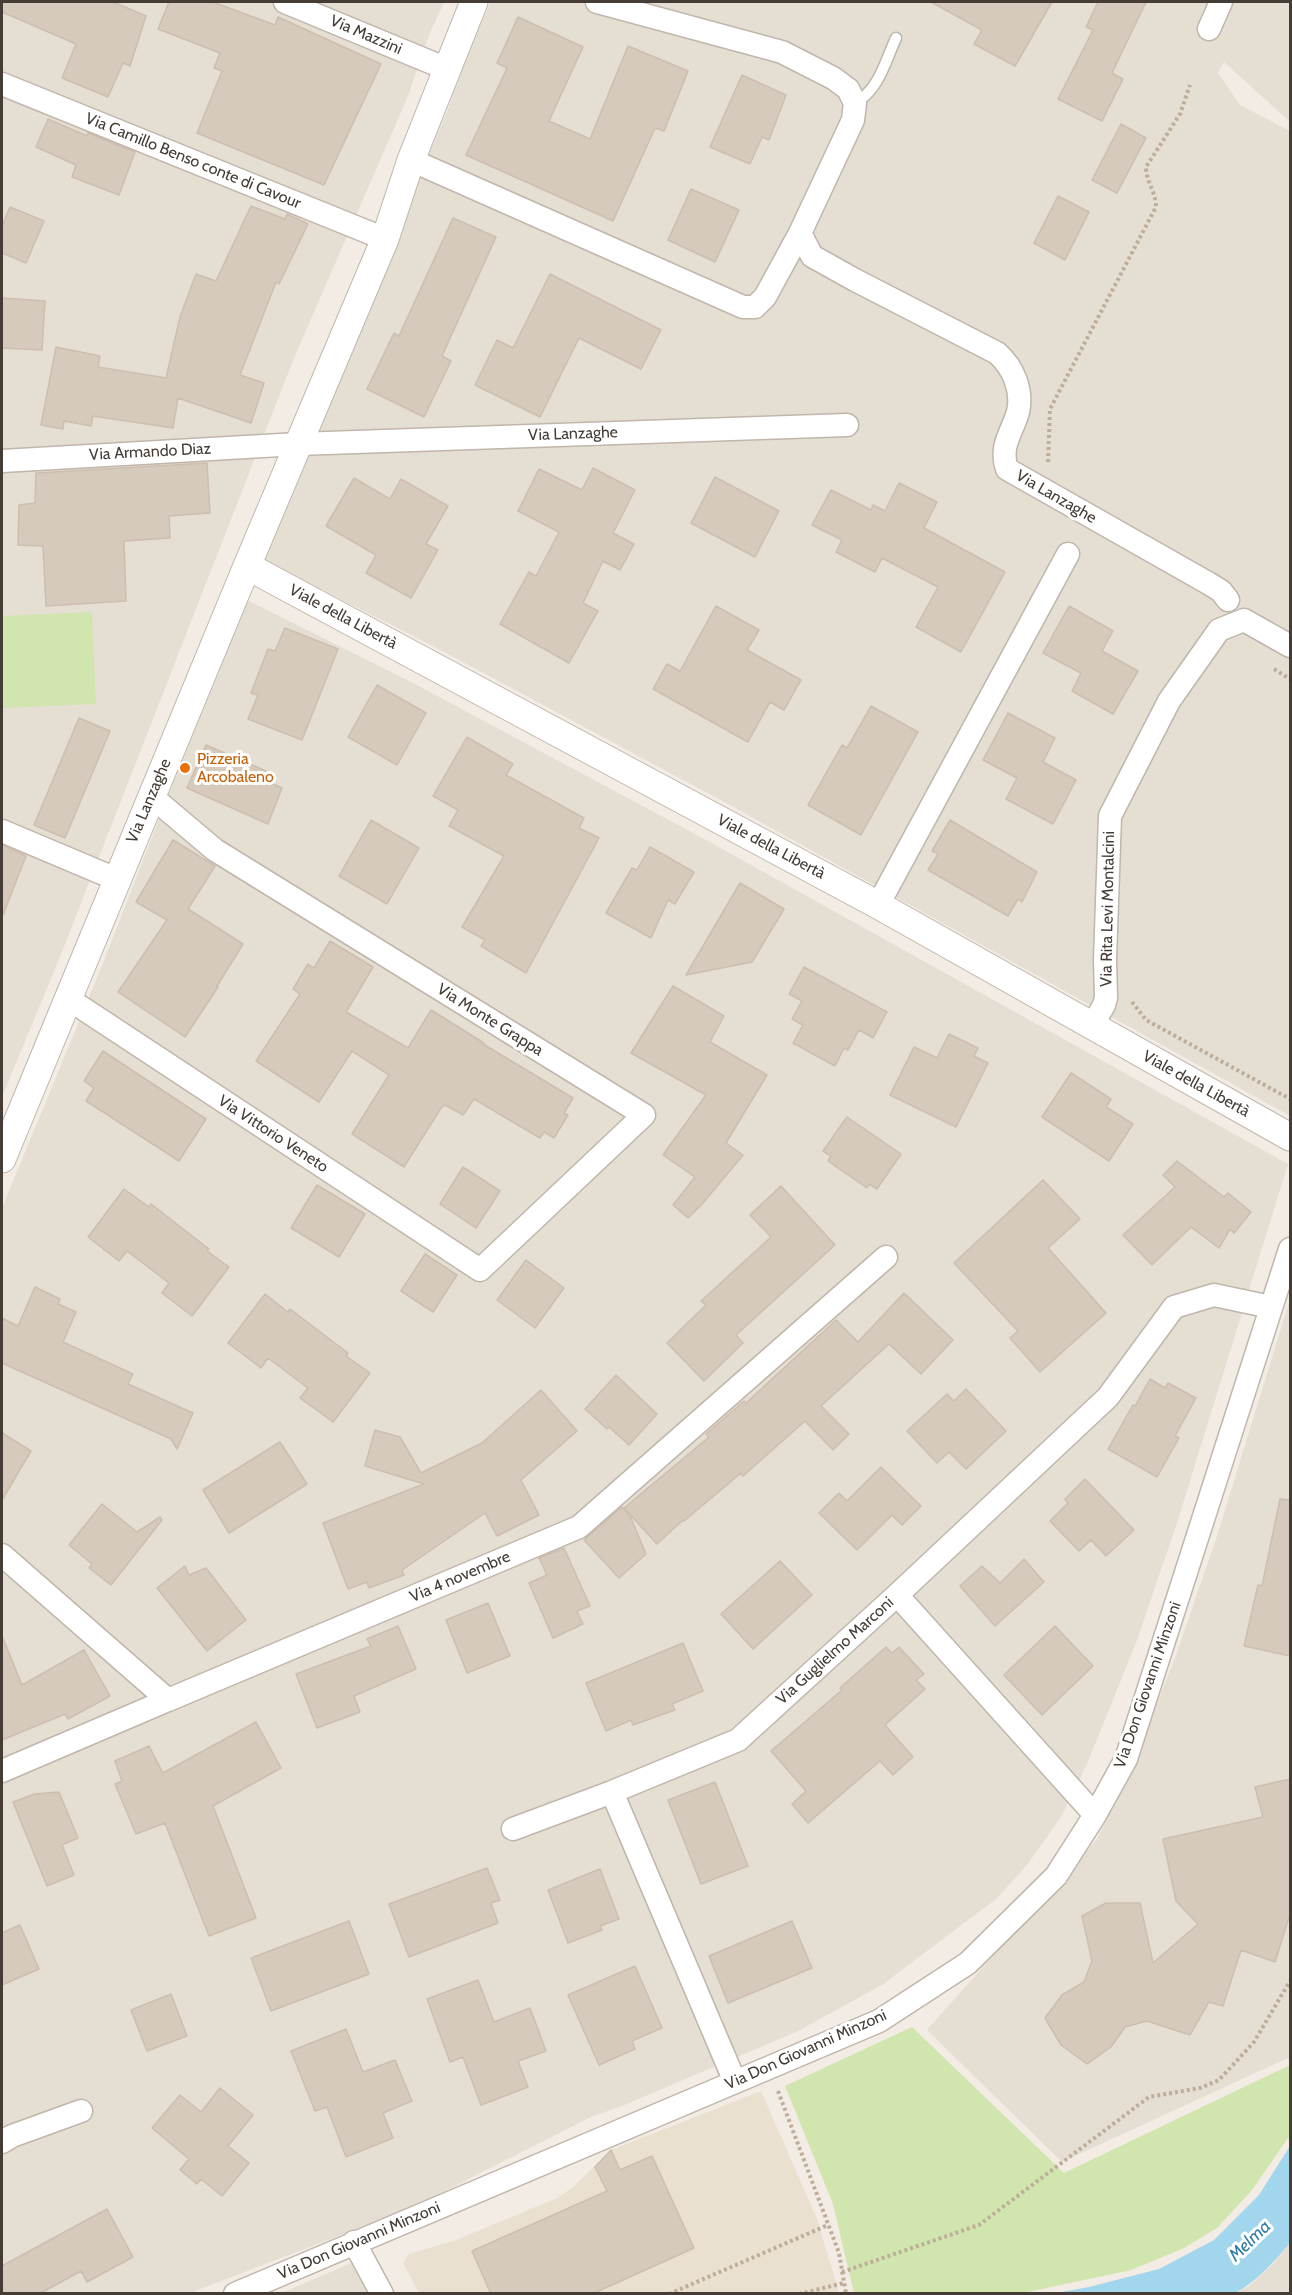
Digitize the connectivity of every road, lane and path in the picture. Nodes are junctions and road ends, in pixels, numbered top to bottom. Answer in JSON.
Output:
{"nodes":[{"id":1,"x":285,"y":2,"type":"edge"},
{"id":2,"x":474,"y":2,"type":"edge"},
{"id":3,"x":597,"y":2,"type":"edge"},
{"id":4,"x":1221,"y":2,"type":"edge"},
{"id":5,"x":1209,"y":29,"type":"dead end"},
{"id":6,"x":896,"y":38,"type":"dead end"},
{"id":7,"x":447,"y":69,"type":"junction"},
{"id":8,"x":2,"y":84,"type":"edge"},
{"id":9,"x":1190,"y":85,"type":"dead end"},
{"id":10,"x":855,"y":103,"type":"junction"},
{"id":11,"x":411,"y":160,"type":"junction"},
{"id":12,"x":800,"y":233,"type":"junction"},
{"id":13,"x":385,"y":239,"type":"junction"},
{"id":14,"x":847,"y":425,"type":"dead end"},
{"id":15,"x":298,"y":444,"type":"junction"},
{"id":16,"x":2,"y":461,"type":"edge"},
{"id":17,"x":1049,"y":468,"type":"dead end"},
{"id":18,"x":1068,"y":554,"type":"dead end"},
{"id":19,"x":247,"y":566,"type":"junction"},
{"id":20,"x":1228,"y":600,"type":"dead end"},
{"id":21,"x":1290,"y":646,"type":"edge"},
{"id":22,"x":151,"y":796,"type":"junction"},
{"id":23,"x":2,"y":831,"type":"edge"},
{"id":24,"x":116,"y":879,"type":"junction"},
{"id":25,"x":878,"y":905,"type":"junction"},
{"id":26,"x":1129,"y":996,"type":"dead end"},
{"id":27,"x":67,"y":998,"type":"junction"},
{"id":28,"x":1092,"y":1026,"type":"junction"},
{"id":29,"x":1290,"y":1099,"type":"edge"},
{"id":30,"x":1290,"y":1137,"type":"edge"},
{"id":31,"x":2,"y":1159,"type":"edge"},
{"id":32,"x":1290,"y":1249,"type":"edge"},
{"id":33,"x":886,"y":1257,"type":"dead end"},
{"id":34,"x":480,"y":1270,"type":"joint"},
{"id":35,"x":1271,"y":1307,"type":"junction"},
{"id":36,"x":2,"y":1555,"type":"edge"},
{"id":37,"x":897,"y":1595,"type":"junction"},
{"id":38,"x":168,"y":1700,"type":"junction"},
{"id":39,"x":2,"y":1771,"type":"edge"},
{"id":40,"x":612,"y":1792,"type":"junction"},
{"id":41,"x":1095,"y":1815,"type":"junction"},
{"id":42,"x":513,"y":1829,"type":"dead end"},
{"id":43,"x":1290,"y":1981,"type":"edge"},
{"id":44,"x":735,"y":2082,"type":"junction"},
{"id":45,"x":777,"y":2088,"type":"dead end"},
{"id":46,"x":81,"y":2111,"type":"dead end"},
{"id":47,"x":2,"y":2142,"type":"edge"},
{"id":48,"x":828,"y":2225,"type":"junction"},
{"id":49,"x":354,"y":2242,"type":"junction"},
{"id":50,"x":842,"y":2272,"type":"junction"},
{"id":51,"x":844,"y":2283,"type":"junction"},
{"id":52,"x":235,"y":2294,"type":"edge"},
{"id":53,"x":382,"y":2294,"type":"edge"},
{"id":54,"x":669,"y":2294,"type":"edge"},
{"id":55,"x":800,"y":2294,"type":"edge"},
{"id":56,"x":846,"y":2294,"type":"edge"}],
"edges":[{"from":1,"to":7,"type":"street","name":"Via Mazzini"},
{"from":2,"to":7,"type":"street","name":"Via Lanzaghe"},
{"from":3,"to":10,"type":"street"},
{"from":4,"to":5,"type":"street"},
{"from":6,"to":10,"type":"lane"},
{"from":7,"to":11,"type":"street","name":"Via Lanzaghe"},
{"from":8,"to":13,"type":"street","name":"Via Camillo Benso conte di Cavour"},
{"from":9,"to":17,"type":"path"},
{"from":10,"to":12,"type":"street"},
{"from":11,"to":12,"type":"street"},
{"from":11,"to":13,"type":"street","name":"Via Lanzaghe"},
{"from":12,"to":20,"type":"street","name":"Via Lanzaghe"},
{"from":13,"to":15,"type":"street","name":"Via Lanzaghe"},
{"from":14,"to":15,"type":"street","name":"Via Lanzaghe"},
{"from":15,"to":16,"type":"street","name":"Via Armando Diaz"},
{"from":15,"to":19,"type":"street","name":"Via Lanzaghe"},
{"from":18,"to":25,"type":"street"},
{"from":19,"to":22,"type":"street","name":"Via Lanzaghe"},
{"from":19,"to":25,"type":"street","name":"Viale della Libertà"},
{"from":21,"to":28,"type":"street","name":"Via Rita Levi Montalcini"},
{"from":22,"to":24,"type":"street","name":"Via Lanzaghe"},
{"from":22,"to":34,"type":"street","name":"Via Monte Grappa"},
{"from":23,"to":24,"type":"street"},
{"from":24,"to":27,"type":"street","name":"Via Lanzaghe"},
{"from":25,"to":28,"type":"street","name":"Viale della Libertà"},
{"from":26,"to":29,"type":"path"},
{"from":27,"to":31,"type":"street","name":"Via Lanzaghe"},
{"from":27,"to":34,"type":"street","name":"Via Vittorio Veneto"},
{"from":28,"to":30,"type":"street","name":"Viale della Libertà"},
{"from":32,"to":35,"type":"street","name":"Via Don Giovanni Minzoni"},
{"from":33,"to":38,"type":"street","name":"Via 4 novembre"},
{"from":35,"to":37,"type":"street","name":"Via Guglielmo Marconi"},
{"from":35,"to":41,"type":"street","name":"Via Don Giovanni Minzoni"},
{"from":36,"to":38,"type":"street"},
{"from":37,"to":40,"type":"street","name":"Via Guglielmo Marconi"},
{"from":37,"to":41,"type":"street"},
{"from":38,"to":39,"type":"street","name":"Via 4 novembre"},
{"from":40,"to":42,"type":"street","name":"Via Guglielmo Marconi"},
{"from":40,"to":44,"type":"street"},
{"from":41,"to":44,"type":"street","name":"Via Don Giovanni Minzoni"},
{"from":43,"to":50,"type":"path"},
{"from":44,"to":49,"type":"street","name":"Via Don Giovanni Minzoni"},
{"from":45,"to":48,"type":"path"},
{"from":46,"to":47,"type":"street"},
{"from":48,"to":50,"type":"path"},
{"from":48,"to":54,"type":"path"},
{"from":49,"to":52,"type":"street","name":"Via Don Giovanni Minzoni"},
{"from":49,"to":53,"type":"street"},
{"from":50,"to":51,"type":"path"},
{"from":51,"to":55,"type":"path"},
{"from":51,"to":56,"type":"path"}]}
